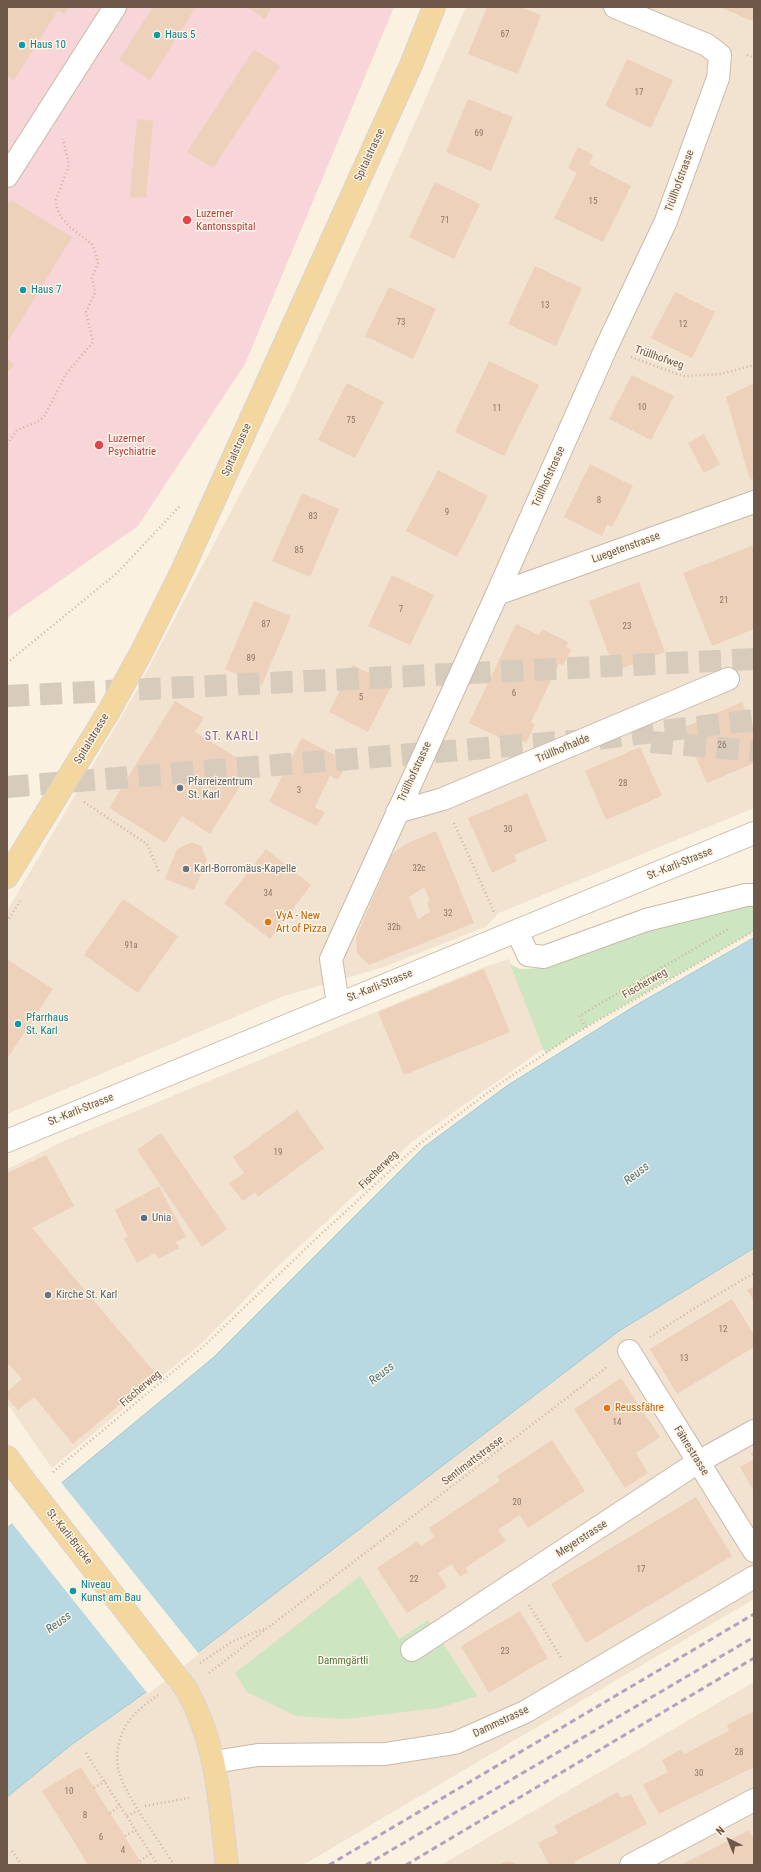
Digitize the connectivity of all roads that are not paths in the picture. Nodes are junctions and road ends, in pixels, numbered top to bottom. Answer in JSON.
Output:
{"nodes":[{"id":1,"x":114,"y":7,"type":"edge"},
{"id":2,"x":434,"y":7,"type":"edge"},
{"id":3,"x":615,"y":7,"type":"edge"},
{"id":4,"x":9,"y":168,"type":"edge"},
{"id":5,"x":754,"y":502,"type":"edge"},
{"id":6,"x":498,"y":594,"type":"junction"},
{"id":7,"x":728,"y":679,"type":"dead end"},
{"id":8,"x":397,"y":812,"type":"junction"},
{"id":9,"x":754,"y":833,"type":"edge"},
{"id":10,"x":7,"y":877,"type":"edge"},
{"id":11,"x":754,"y":895,"type":"edge"},
{"id":12,"x":511,"y":933,"type":"junction"},
{"id":13,"x":338,"y":1004,"type":"junction"},
{"id":14,"x":7,"y":1140,"type":"edge"},
{"id":15,"x":629,"y":1351,"type":"road end"},
{"id":16,"x":754,"y":1431,"type":"edge"},
{"id":17,"x":7,"y":1457,"type":"edge"},
{"id":18,"x":698,"y":1462,"type":"junction"},
{"id":19,"x":754,"y":1551,"type":"edge"},
{"id":20,"x":754,"y":1576,"type":"edge"},
{"id":21,"x":412,"y":1650,"type":"dead end"},
{"id":22,"x":214,"y":1762,"type":"junction"},
{"id":23,"x":754,"y":1800,"type":"edge"},
{"id":24,"x":227,"y":1865,"type":"edge"},
{"id":25,"x":631,"y":1865,"type":"edge"}],
"edges":[{"from":1,"to":4,"type":"street"},
{"from":2,"to":10,"type":"main road","name":"Spitalstrasse"},
{"from":3,"to":6,"type":"street","name":"Trüllhofstrasse"},
{"from":5,"to":6,"type":"street","name":"Luegetenstrasse"},
{"from":6,"to":8,"type":"street","name":"Trüllhofstrasse"},
{"from":7,"to":8,"type":"street","name":"Trüllhofhalde"},
{"from":8,"to":13,"type":"street","name":"Trüllhofstrasse"},
{"from":9,"to":12,"type":"street","name":"St.-Karli-Strasse"},
{"from":11,"to":12,"type":"street"},
{"from":12,"to":13,"type":"street","name":"St.-Karli-Strasse"},
{"from":13,"to":14,"type":"street","name":"St.-Karli-Strasse"},
{"from":15,"to":18,"type":"street","name":"Fährestrasse"},
{"from":16,"to":18,"type":"street","name":"Meyerstrasse"},
{"from":17,"to":22,"type":"main road","name":"St.-Karli-Brücke","bridge":true},
{"from":18,"to":19,"type":"street","name":"Fährestrasse"},
{"from":18,"to":21,"type":"street","name":"Meyerstrasse"},
{"from":20,"to":22,"type":"street","name":"Dammstrasse"},
{"from":22,"to":24,"type":"main road","name":"St.-Karli-Brücke"},
{"from":23,"to":25,"type":"street"}]}
